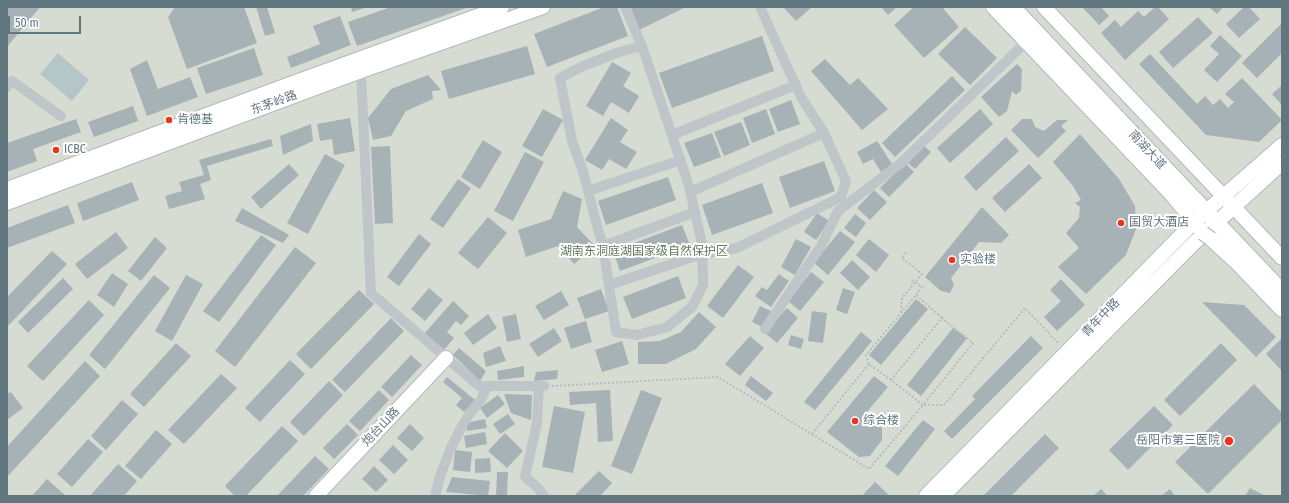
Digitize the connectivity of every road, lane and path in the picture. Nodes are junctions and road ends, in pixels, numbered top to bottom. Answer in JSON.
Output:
{"nodes":[{"id":1,"x":502,"y":7,"type":"edge"},
{"id":2,"x":543,"y":7,"type":"edge"},
{"id":3,"x":625,"y":7,"type":"edge"},
{"id":4,"x":760,"y":7,"type":"edge"},
{"id":5,"x":993,"y":7,"type":"edge"},
{"id":6,"x":1012,"y":7,"type":"edge"},
{"id":7,"x":1026,"y":7,"type":"edge"},
{"id":8,"x":1044,"y":7,"type":"edge"},
{"id":9,"x":1026,"y":42,"type":"junction"},
{"id":10,"x":642,"y":46,"type":"junction"},
{"id":11,"x":361,"y":70,"type":"junction"},
{"id":12,"x":796,"y":85,"type":"junction"},
{"id":13,"x":7,"y":87,"type":"edge"},
{"id":14,"x":61,"y":116,"type":"dead end"},
{"id":15,"x":824,"y":133,"type":"junction"},
{"id":16,"x":672,"y":135,"type":"junction"},
{"id":17,"x":1282,"y":145,"type":"edge"},
{"id":18,"x":680,"y":160,"type":"junction"},
{"id":19,"x":1282,"y":164,"type":"edge"},
{"id":20,"x":7,"y":189,"type":"edge"},
{"id":21,"x":588,"y":191,"type":"junction"},
{"id":22,"x":690,"y":192,"type":"junction"},
{"id":23,"x":7,"y":203,"type":"edge"},
{"id":24,"x":695,"y":212,"type":"junction"},
{"id":25,"x":1214,"y":217,"type":"junction"},
{"id":26,"x":603,"y":246,"type":"junction"},
{"id":27,"x":907,"y":251,"type":"dead end"},
{"id":28,"x":702,"y":254,"type":"junction"},
{"id":29,"x":1282,"y":258,"type":"edge"},
{"id":30,"x":1282,"y":277,"type":"edge"},
{"id":31,"x":912,"y":280,"type":"dead end"},
{"id":32,"x":610,"y":286,"type":"junction"},
{"id":33,"x":1282,"y":292,"type":"edge"},
{"id":34,"x":916,"y":295,"type":"junction"},
{"id":35,"x":1282,"y":310,"type":"edge"},
{"id":36,"x":901,"y":313,"type":"junction"},
{"id":37,"x":942,"y":318,"type":"junction"},
{"id":38,"x":765,"y":329,"type":"dead end"},
{"id":39,"x":1067,"y":353,"type":"junction"},
{"id":40,"x":446,"y":358,"type":"junction"},
{"id":41,"x":869,"y":364,"type":"junction"},
{"id":42,"x":891,"y":380,"type":"junction"},
{"id":43,"x":487,"y":386,"type":"junction"},
{"id":44,"x":542,"y":386,"type":"junction"},
{"id":45,"x":924,"y":405,"type":"junction"},
{"id":46,"x":812,"y":434,"type":"junction"},
{"id":47,"x":316,"y":496,"type":"edge"},
{"id":48,"x":435,"y":496,"type":"edge"},
{"id":49,"x":544,"y":496,"type":"edge"},
{"id":50,"x":926,"y":496,"type":"edge"},
{"id":51,"x":943,"y":496,"type":"edge"}],
"edges":[{"from":1,"to":20,"type":"main road","name":"东茅岭路"},
{"from":2,"to":11,"type":"main road","name":"东茅岭路"},
{"from":3,"to":10,"type":"street"},
{"from":4,"to":12,"type":"street"},
{"from":5,"to":9,"type":"main road"},
{"from":6,"to":25,"type":"main road","name":"南湖大道"},
{"from":7,"to":25,"type":"main road","name":"南湖大道"},
{"from":8,"to":25,"type":"main road"},
{"from":9,"to":25,"type":"main road"},
{"from":9,"to":38,"type":"street"},
{"from":10,"to":16,"type":"street"},
{"from":10,"to":21,"type":"street"},
{"from":11,"to":23,"type":"main road","name":"东茅岭路"},
{"from":11,"to":40,"type":"street"},
{"from":12,"to":15,"type":"street"},
{"from":12,"to":16,"type":"street"},
{"from":13,"to":14,"type":"street"},
{"from":15,"to":22,"type":"street"},
{"from":15,"to":28,"type":"street"},
{"from":16,"to":18,"type":"street"},
{"from":17,"to":25,"type":"main road","name":"青年中路"},
{"from":18,"to":21,"type":"street"},
{"from":18,"to":22,"type":"street"},
{"from":19,"to":25,"type":"main road","name":"青年中路"},
{"from":21,"to":26,"type":"street"},
{"from":22,"to":24,"type":"street"},
{"from":24,"to":26,"type":"street"},
{"from":24,"to":28,"type":"street"},
{"from":25,"to":29,"type":"main road"},
{"from":25,"to":30,"type":"main road","name":"南湖大道"},
{"from":25,"to":33,"type":"main road","name":"南湖大道"},
{"from":25,"to":35,"type":"main road"},
{"from":25,"to":39,"type":"main road","name":"青年中路"},
{"from":25,"to":51,"type":"main road","name":"青年中路"},
{"from":26,"to":32,"type":"street"},
{"from":27,"to":36,"type":"path"},
{"from":28,"to":32,"type":"street"},
{"from":28,"to":32,"type":"street"},
{"from":31,"to":34,"type":"path"},
{"from":34,"to":36,"type":"path"},
{"from":34,"to":37,"type":"path"},
{"from":36,"to":41,"type":"path"},
{"from":37,"to":42,"type":"path"},
{"from":37,"to":45,"type":"path"},
{"from":39,"to":45,"type":"path"},
{"from":39,"to":50,"type":"main road","name":"青年中路"},
{"from":40,"to":43,"type":"street"},
{"from":40,"to":47,"type":"main road","name":"炮台山路"},
{"from":41,"to":42,"type":"path"},
{"from":41,"to":46,"type":"path"},
{"from":42,"to":45,"type":"path"},
{"from":43,"to":44,"type":"street"},
{"from":43,"to":48,"type":"street"},
{"from":44,"to":46,"type":"path"},
{"from":44,"to":49,"type":"street"},
{"from":45,"to":46,"type":"path"}]}
